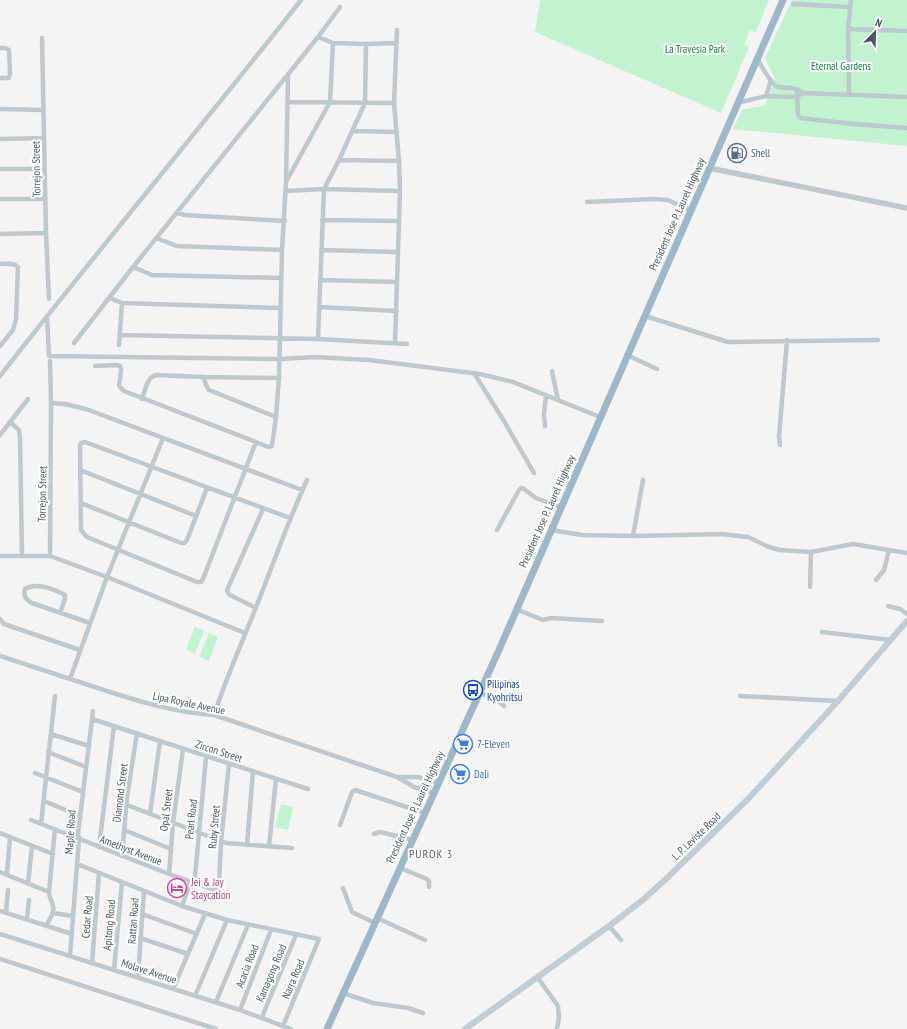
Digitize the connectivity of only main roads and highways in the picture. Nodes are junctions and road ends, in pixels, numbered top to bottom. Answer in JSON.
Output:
{"nodes":[{"id":1,"x":783,"y":0,"type":"edge"},
{"id":2,"x":907,"y":621,"type":"edge"},
{"id":3,"x":327,"y":1029,"type":"edge"},
{"id":4,"x":465,"y":1029,"type":"edge"}],
"edges":[{"from":1,"to":3,"type":"highway","name":"President Jose P. Laurel Highway"},
{"from":2,"to":4,"type":"main road","name":"L. P. Leviste Road"}]}
